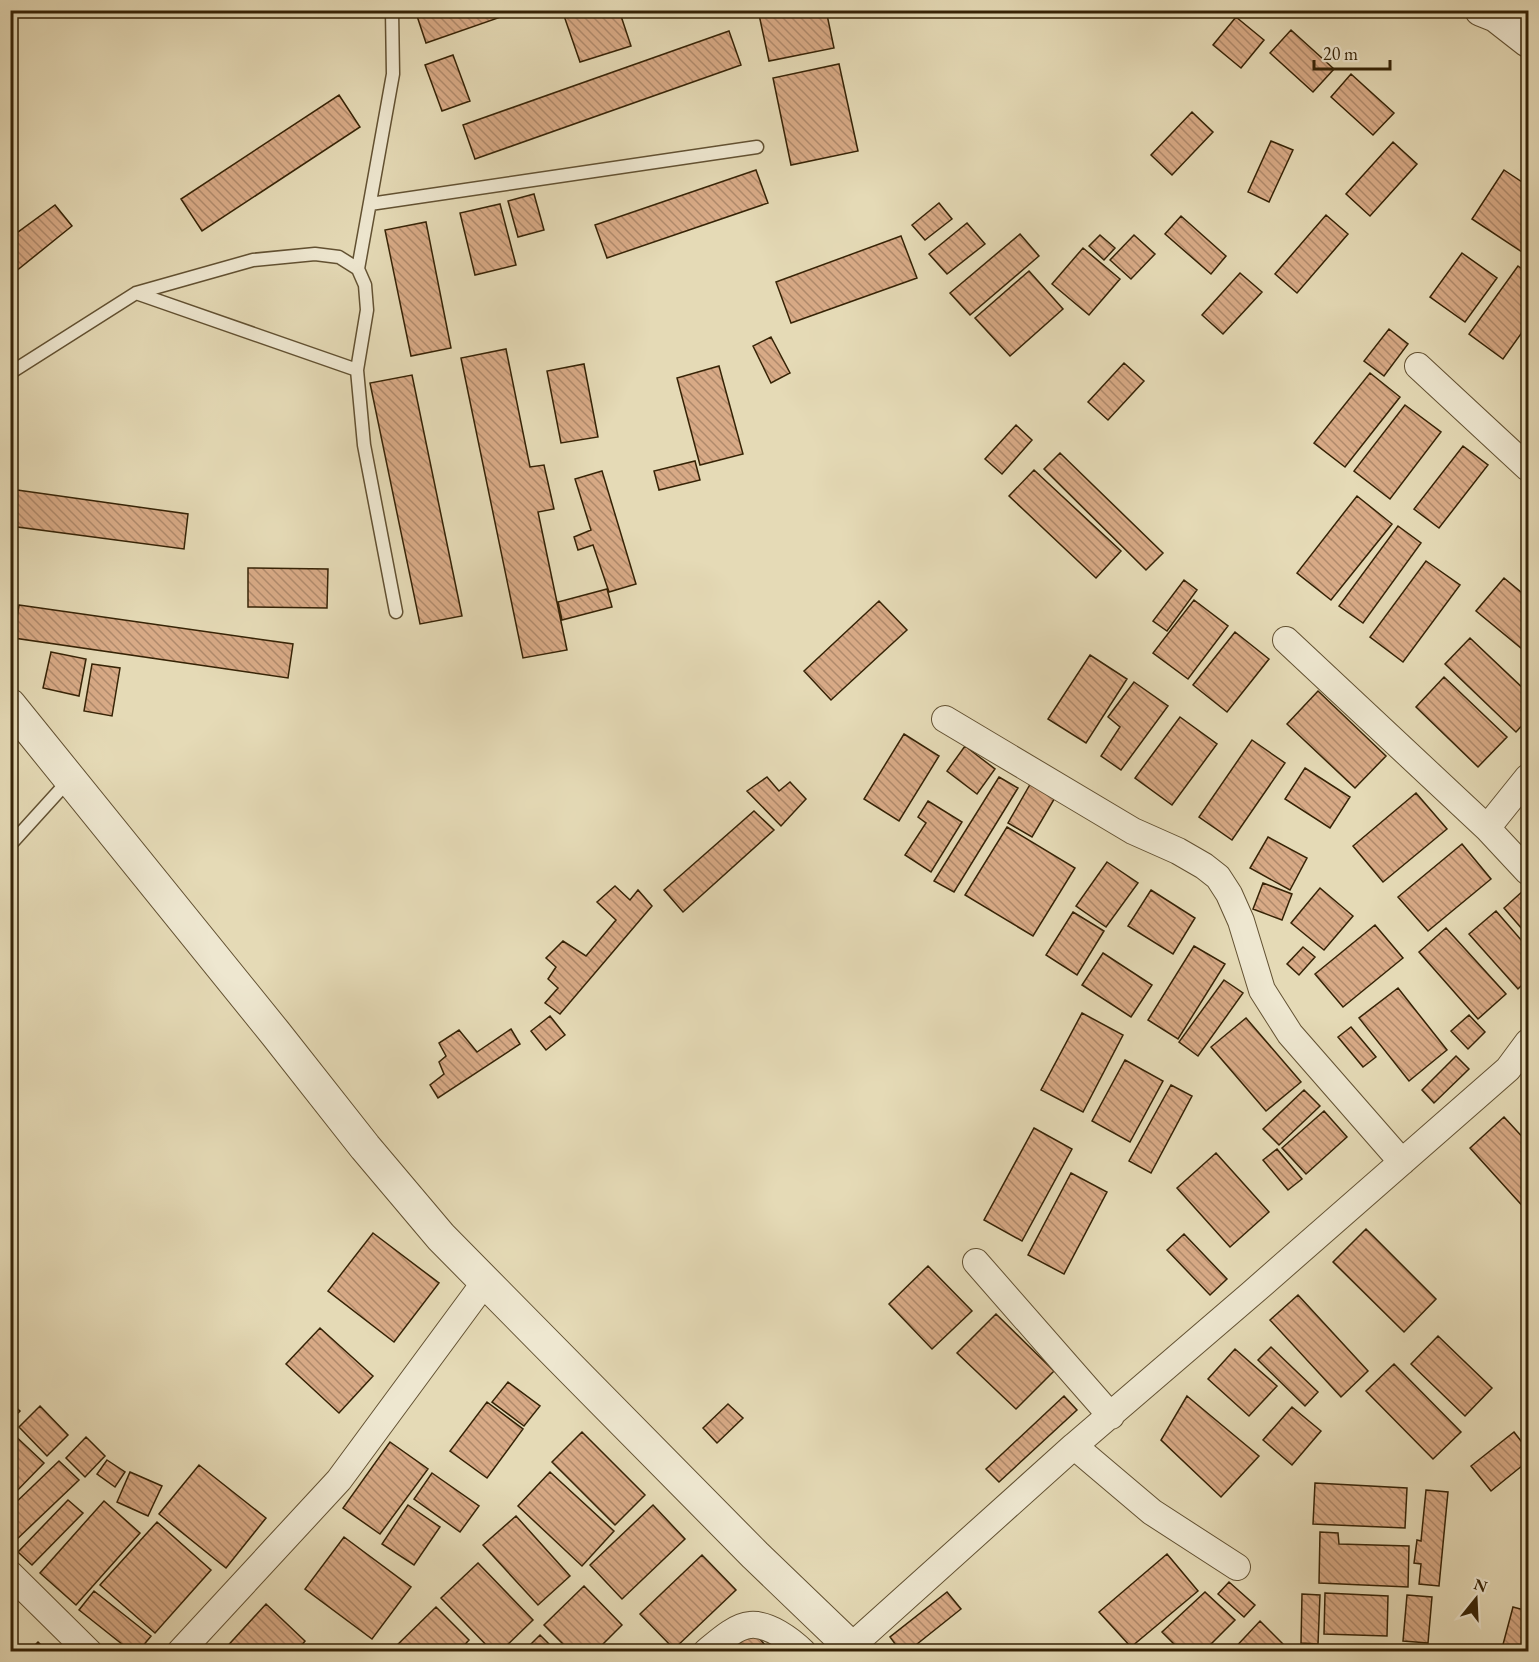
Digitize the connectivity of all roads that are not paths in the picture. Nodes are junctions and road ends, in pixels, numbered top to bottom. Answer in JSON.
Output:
{"nodes":[{"id":1,"x":392,"y":10,"type":"edge"},
{"id":2,"x":1492,"y":12,"type":"edge"},
{"id":3,"x":1528,"y":40,"type":"edge"},
{"id":4,"x":758,"y":147,"type":"dead end"},
{"id":5,"x":370,"y":204,"type":"junction"},
{"id":6,"x":358,"y":269,"type":"junction"},
{"id":7,"x":136,"y":293,"type":"junction"},
{"id":8,"x":1418,"y":366,"type":"dead end"},
{"id":9,"x":357,"y":370,"type":"junction"},
{"id":10,"x":10,"y":374,"type":"edge"},
{"id":11,"x":1528,"y":468,"type":"edge"},
{"id":12,"x":396,"y":612,"type":"dead end"},
{"id":13,"x":1286,"y":640,"type":"dead end"},
{"id":14,"x":10,"y":705,"type":"edge"},
{"id":15,"x":945,"y":719,"type":"dead end"},
{"id":16,"x":1528,"y":777,"type":"edge"},
{"id":17,"x":70,"y":779,"type":"junction"},
{"id":18,"x":1487,"y":828,"type":"junction"},
{"id":19,"x":10,"y":845,"type":"edge"},
{"id":20,"x":1528,"y":872,"type":"edge"},
{"id":21,"x":1528,"y":1042,"type":"edge"},
{"id":22,"x":1402,"y":1162,"type":"junction"},
{"id":23,"x":976,"y":1262,"type":"dead end"},
{"id":24,"x":485,"y":1282,"type":"junction"},
{"id":25,"x":1110,"y":1416,"type":"junction"},
{"id":26,"x":1074,"y":1446,"type":"junction"},
{"id":27,"x":1237,"y":1567,"type":"dead end"},
{"id":28,"x":10,"y":1574,"type":"edge"},
{"id":29,"x":850,"y":1650,"type":"edge"},
{"id":30,"x":88,"y":1652,"type":"edge"},
{"id":31,"x":180,"y":1652,"type":"edge"},
{"id":32,"x":706,"y":1652,"type":"edge"},
{"id":33,"x":803,"y":1652,"type":"edge"}],
"edges":[{"from":1,"to":5,"type":"lane"},
{"from":2,"to":3,"type":"street"},
{"from":4,"to":5,"type":"lane"},
{"from":5,"to":6,"type":"lane"},
{"from":6,"to":7,"type":"lane"},
{"from":6,"to":9,"type":"lane"},
{"from":7,"to":9,"type":"lane"},
{"from":7,"to":10,"type":"lane"},
{"from":8,"to":11,"type":"street"},
{"from":9,"to":12,"type":"lane"},
{"from":13,"to":18,"type":"street"},
{"from":14,"to":17,"type":"street"},
{"from":15,"to":22,"type":"street"},
{"from":16,"to":18,"type":"street"},
{"from":17,"to":19,"type":"lane"},
{"from":17,"to":24,"type":"street"},
{"from":18,"to":20,"type":"street"},
{"from":21,"to":22,"type":"street"},
{"from":22,"to":25,"type":"street"},
{"from":23,"to":25,"type":"street"},
{"from":24,"to":29,"type":"street"},
{"from":24,"to":31,"type":"street"},
{"from":25,"to":26,"type":"street"},
{"from":26,"to":27,"type":"street"},
{"from":26,"to":29,"type":"street"},
{"from":28,"to":30,"type":"street"},
{"from":32,"to":33,"type":"street"}]}
